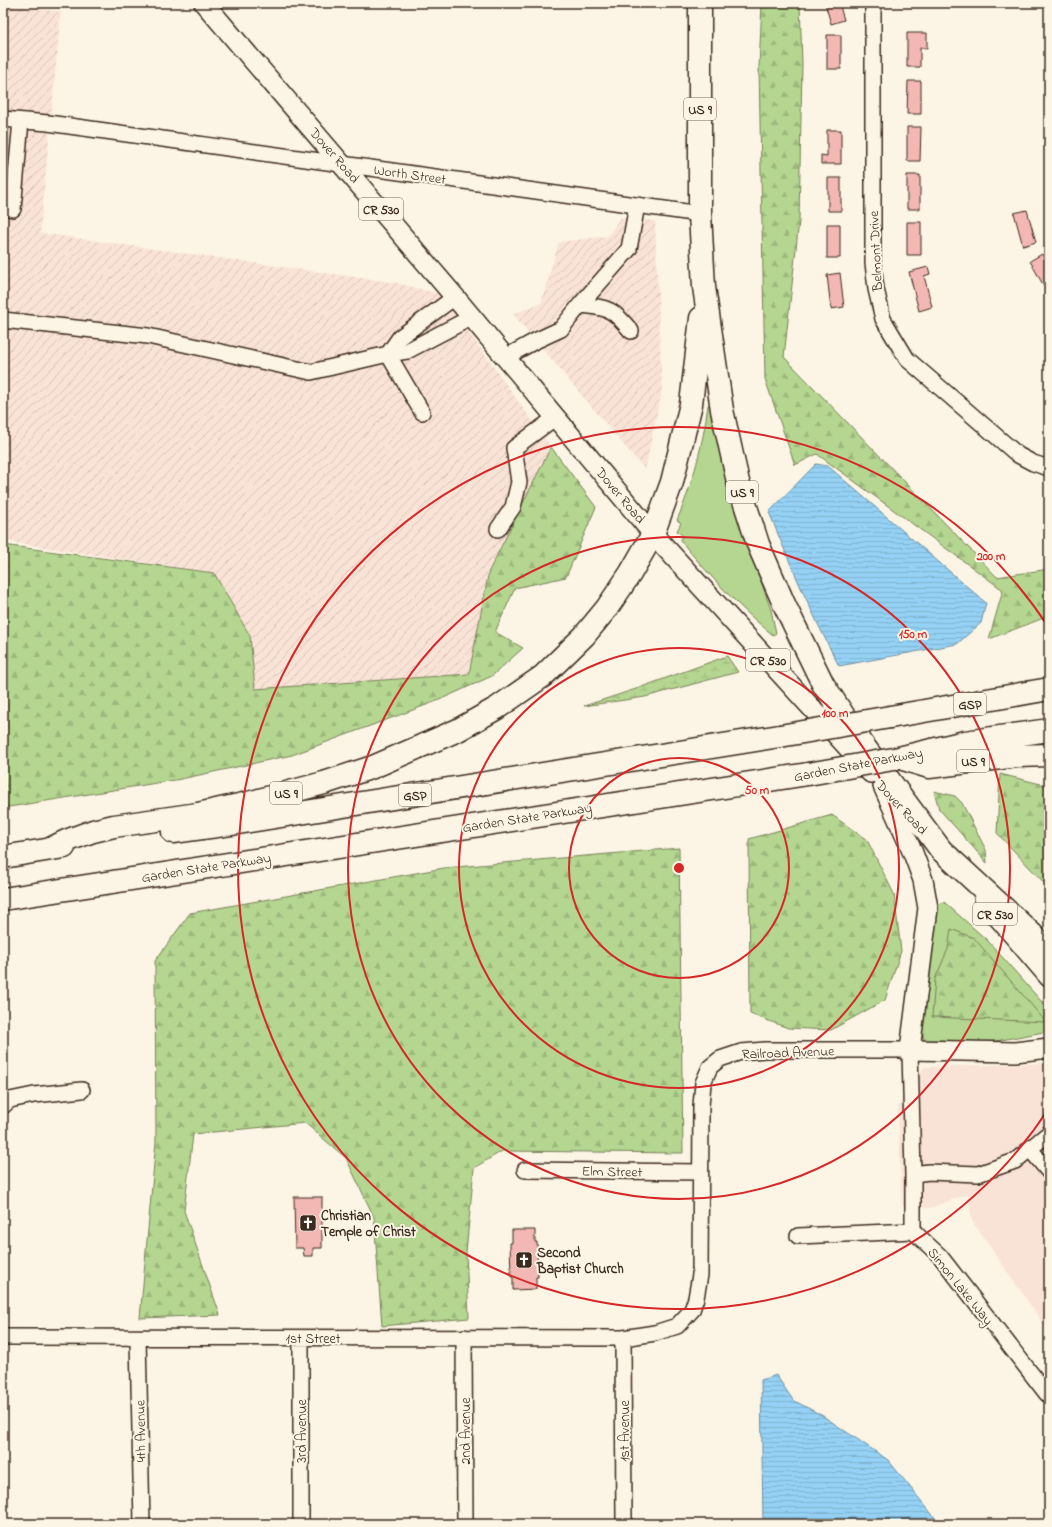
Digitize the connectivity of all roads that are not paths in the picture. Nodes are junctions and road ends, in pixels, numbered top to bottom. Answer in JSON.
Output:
{"nodes":[{"id":1,"x":204,"y":3,"type":"edge"},
{"id":2,"x":700,"y":3,"type":"edge"},
{"id":3,"x":873,"y":3,"type":"edge"},
{"id":4,"x":3,"y":119,"type":"edge"},
{"id":5,"x":21,"y":121,"type":"junction"},
{"id":6,"x":343,"y":164,"type":"junction"},
{"id":7,"x":637,"y":205,"type":"junction"},
{"id":8,"x":3,"y":207,"type":"edge"},
{"id":9,"x":700,"y":214,"type":"junction"},
{"id":10,"x":704,"y":287,"type":"junction"},
{"id":11,"x":456,"y":297,"type":"junction"},
{"id":12,"x":580,"y":305,"type":"junction"},
{"id":13,"x":472,"y":317,"type":"junction"},
{"id":14,"x":3,"y":320,"type":"edge"},
{"id":15,"x":631,"y":331,"type":"dead end"},
{"id":16,"x":388,"y":354,"type":"junction"},
{"id":17,"x":506,"y":357,"type":"junction"},
{"id":18,"x":422,"y":412,"type":"dead end"},
{"id":19,"x":556,"y":417,"type":"junction"},
{"id":20,"x":1049,"y":468,"type":"edge"},
{"id":21,"x":498,"y":529,"type":"dead end"},
{"id":22,"x":654,"y":534,"type":"junction"},
{"id":23,"x":1049,"y":689,"type":"edge"},
{"id":24,"x":1049,"y":730,"type":"edge"},
{"id":25,"x":1049,"y":755,"type":"edge"},
{"id":26,"x":899,"y":758,"type":"junction"},
{"id":27,"x":883,"y":786,"type":"junction"},
{"id":28,"x":50,"y":849,"type":"junction"},
{"id":29,"x":941,"y":850,"type":"junction"},
{"id":30,"x":3,"y":857,"type":"edge"},
{"id":31,"x":3,"y":899,"type":"edge"},
{"id":32,"x":1049,"y":951,"type":"edge"},
{"id":33,"x":1049,"y":977,"type":"edge"},
{"id":34,"x":1049,"y":1048,"type":"edge"},
{"id":35,"x":910,"y":1050,"type":"junction"},
{"id":36,"x":82,"y":1090,"type":"dead end"},
{"id":37,"x":3,"y":1106,"type":"edge"},
{"id":38,"x":1049,"y":1133,"type":"edge"},
{"id":39,"x":1030,"y":1149,"type":"junction"},
{"id":40,"x":525,"y":1170,"type":"dead end"},
{"id":41,"x":700,"y":1172,"type":"junction"},
{"id":42,"x":1049,"y":1172,"type":"edge"},
{"id":43,"x":914,"y":1174,"type":"junction"},
{"id":44,"x":913,"y":1231,"type":"junction"},
{"id":45,"x":798,"y":1236,"type":"dead end"},
{"id":46,"x":3,"y":1337,"type":"edge"},
{"id":47,"x":464,"y":1337,"type":"junction"},
{"id":48,"x":138,"y":1338,"type":"junction"},
{"id":49,"x":301,"y":1338,"type":"junction"},
{"id":50,"x":623,"y":1338,"type":"junction"},
{"id":51,"x":1049,"y":1394,"type":"edge"},
{"id":52,"x":142,"y":1524,"type":"edge"},
{"id":53,"x":301,"y":1524,"type":"edge"},
{"id":54,"x":465,"y":1524,"type":"edge"},
{"id":55,"x":624,"y":1524,"type":"edge"}],
"edges":[{"from":1,"to":6,"type":"main road","name":"Dover Road","number":"CR 530"},
{"from":2,"to":9,"type":"highway","number":"US 9"},
{"from":3,"to":20,"type":"street","name":"Belmont Drive"},
{"from":4,"to":5,"type":"street","name":"Worth Street"},
{"from":5,"to":6,"type":"street","name":"Worth Street"},
{"from":5,"to":8,"type":"street"},
{"from":6,"to":7,"type":"street","name":"Worth Street"},
{"from":6,"to":11,"type":"main road","name":"Dover Road","number":"CR 530"},
{"from":7,"to":9,"type":"street","name":"Worth Street"},
{"from":7,"to":12,"type":"street"},
{"from":9,"to":10,"type":"highway","number":"US 9"},
{"from":10,"to":22,"type":"highway","number":"US 9"},
{"from":10,"to":29,"type":"highway","number":"US 9"},
{"from":11,"to":13,"type":"main road","name":"Dover Road","number":"CR 530"},
{"from":11,"to":16,"type":"street"},
{"from":12,"to":15,"type":"street"},
{"from":12,"to":17,"type":"street"},
{"from":13,"to":16,"type":"street"},
{"from":13,"to":17,"type":"main road","name":"Dover Road","number":"CR 530"},
{"from":14,"to":16,"type":"street"},
{"from":16,"to":18,"type":"street"},
{"from":17,"to":19,"type":"main road","name":"Dover Road","number":"CR 530"},
{"from":19,"to":21,"type":"street"},
{"from":19,"to":22,"type":"main road","name":"Dover Road","number":"CR 530"},
{"from":22,"to":27,"type":"main road","name":"Dover Road","number":"CR 530"},
{"from":22,"to":28,"type":"highway","number":"US 9"},
{"from":23,"to":28,"type":"highway","number":"GSP","bridge":true},
{"from":24,"to":26,"type":"highway","name":"Garden State Parkway"},
{"from":25,"to":26,"type":"highway","number":"US 9"},
{"from":26,"to":31,"type":"highway","name":"Garden State Parkway","bridge":true},
{"from":27,"to":29,"type":"main road","name":"Dover Road","number":"CR 530"},
{"from":27,"to":35,"type":"main road"},
{"from":28,"to":30,"type":"highway","number":"GSP"},
{"from":29,"to":32,"type":"highway","number":"US 9"},
{"from":29,"to":33,"type":"main road","name":"Dover Road","number":"CR 530"},
{"from":34,"to":35,"type":"main road","name":"Railroad Avenue"},
{"from":35,"to":41,"type":"street","name":"Railroad Avenue"},
{"from":35,"to":43,"type":"street"},
{"from":36,"to":37,"type":"street"},
{"from":38,"to":39,"type":"street"},
{"from":39,"to":42,"type":"street"},
{"from":39,"to":43,"type":"street"},
{"from":40,"to":41,"type":"street","name":"Elm Street"},
{"from":41,"to":50,"type":"street","name":"Railroad Avenue"},
{"from":43,"to":44,"type":"street"},
{"from":44,"to":45,"type":"street"},
{"from":44,"to":51,"type":"street","name":"Simon Lake Way"},
{"from":46,"to":48,"type":"street","name":"1st Street"},
{"from":47,"to":49,"type":"street","name":"1st Street"},
{"from":47,"to":50,"type":"street","name":"1st Street"},
{"from":47,"to":54,"type":"street","name":"2nd Avenue"},
{"from":48,"to":49,"type":"street","name":"1st Street"},
{"from":48,"to":52,"type":"street","name":"4th Avenue"},
{"from":49,"to":53,"type":"street","name":"3rd Avenue"},
{"from":50,"to":55,"type":"street","name":"1st Avenue"}]}
